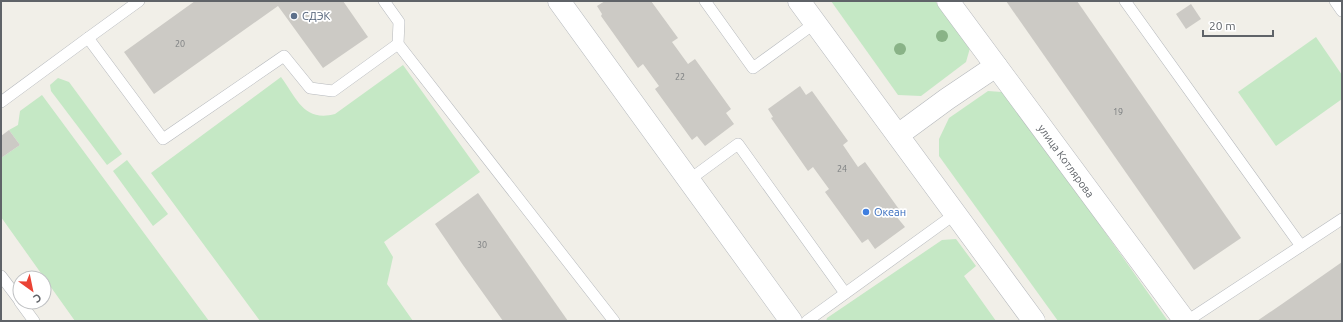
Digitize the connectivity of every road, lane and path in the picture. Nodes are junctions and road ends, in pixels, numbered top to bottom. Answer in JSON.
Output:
{"nodes":[{"id":1,"x":139,"y":1,"type":"edge"},
{"id":2,"x":384,"y":1,"type":"edge"},
{"id":3,"x":559,"y":1,"type":"edge"},
{"id":4,"x":705,"y":1,"type":"edge"},
{"id":5,"x":799,"y":1,"type":"edge"},
{"id":6,"x":948,"y":1,"type":"edge"},
{"id":7,"x":1125,"y":1,"type":"edge"},
{"id":8,"x":1335,"y":1,"type":"edge"},
{"id":9,"x":1342,"y":10,"type":"edge"},
{"id":10,"x":815,"y":23,"type":"junction"},
{"id":11,"x":88,"y":38,"type":"junction"},
{"id":12,"x":398,"y":44,"type":"junction"},
{"id":13,"x":996,"y":66,"type":"junction"},
{"id":14,"x":1,"y":102,"type":"edge"},
{"id":15,"x":898,"y":136,"type":"junction"},
{"id":16,"x":689,"y":180,"type":"junction"},
{"id":17,"x":955,"y":214,"type":"junction"},
{"id":18,"x":1342,"y":219,"type":"edge"},
{"id":19,"x":1301,"y":246,"type":"junction"},
{"id":20,"x":1,"y":276,"type":"edge"},
{"id":21,"x":12,"y":291,"type":"edge"},
{"id":22,"x":845,"y":293,"type":"junction"},
{"id":23,"x":26,"y":310,"type":"edge"},
{"id":24,"x":34,"y":321,"type":"edge"},
{"id":25,"x":614,"y":321,"type":"edge"},
{"id":26,"x":791,"y":321,"type":"edge"},
{"id":27,"x":807,"y":321,"type":"edge"},
{"id":28,"x":1034,"y":321,"type":"edge"},
{"id":29,"x":1186,"y":321,"type":"edge"}],
"edges":[{"from":1,"to":11,"type":"lane"},
{"from":2,"to":12,"type":"lane"},
{"from":3,"to":16,"type":"street"},
{"from":4,"to":10,"type":"lane"},
{"from":5,"to":10,"type":"street"},
{"from":6,"to":13,"type":"street","name":"улица Котлярова"},
{"from":7,"to":19,"type":"lane"},
{"from":8,"to":9,"type":"lane"},
{"from":10,"to":15,"type":"street"},
{"from":11,"to":12,"type":"lane"},
{"from":11,"to":14,"type":"lane"},
{"from":12,"to":25,"type":"lane"},
{"from":13,"to":15,"type":"street"},
{"from":13,"to":29,"type":"street","name":"улица Котлярова"},
{"from":15,"to":17,"type":"street"},
{"from":16,"to":22,"type":"lane"},
{"from":16,"to":26,"type":"street"},
{"from":17,"to":22,"type":"lane"},
{"from":17,"to":28,"type":"street"},
{"from":18,"to":19,"type":"lane"},
{"from":19,"to":29,"type":"lane"},
{"from":20,"to":21,"type":"lane"},
{"from":22,"to":27,"type":"lane"},
{"from":23,"to":24,"type":"lane"}]}
